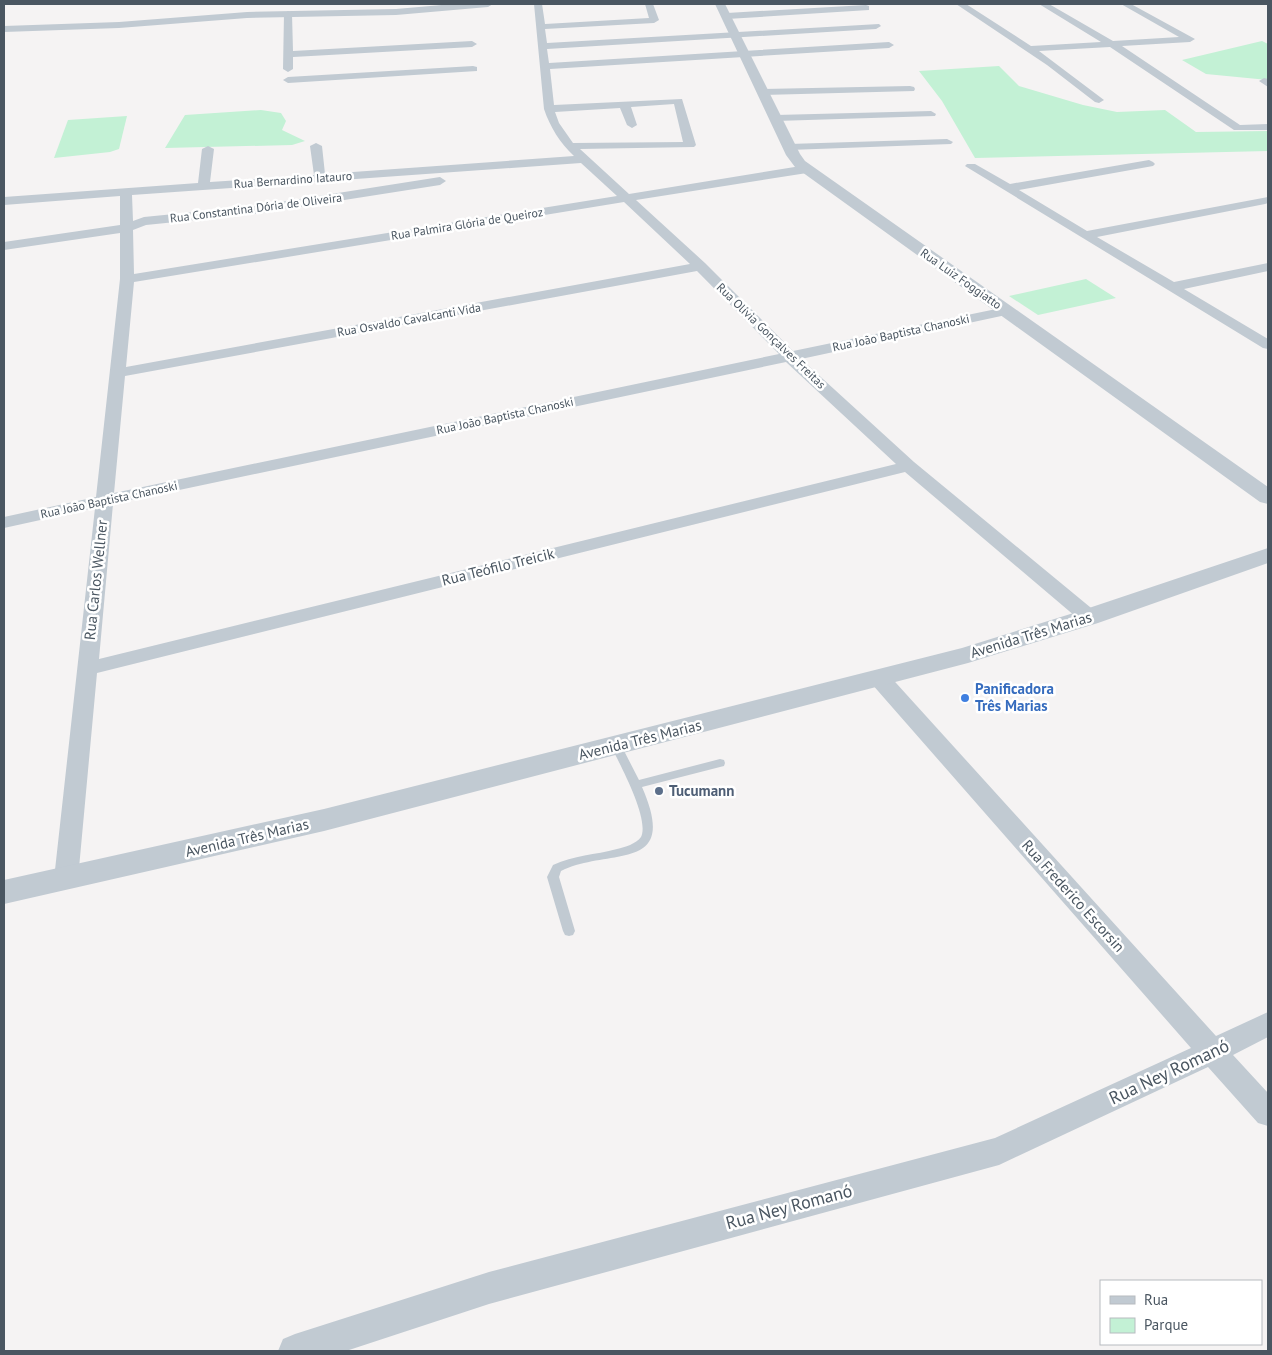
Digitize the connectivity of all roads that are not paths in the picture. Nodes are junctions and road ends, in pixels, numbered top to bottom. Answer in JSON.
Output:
{"nodes":[{"id":1,"x":488,"y":4,"type":"edge"},
{"id":2,"x":538,"y":4,"type":"edge"},
{"id":3,"x":649,"y":4,"type":"edge"},
{"id":4,"x":960,"y":4,"type":"edge"},
{"id":5,"x":1043,"y":4,"type":"edge"},
{"id":6,"x":1125,"y":4,"type":"edge"},
{"id":7,"x":866,"y":8,"type":"dead end"},
{"id":8,"x":724,"y":10,"type":"edge"},
{"id":9,"x":288,"y":14,"type":"junction"},
{"id":10,"x":876,"y":26,"type":"dead end"},
{"id":11,"x":540,"y":27,"type":"junction"},
{"id":12,"x":4,"y":30,"type":"edge"},
{"id":13,"x":735,"y":34,"type":"junction"},
{"id":14,"x":472,"y":44,"type":"dead end"},
{"id":15,"x":1111,"y":44,"type":"junction"},
{"id":16,"x":889,"y":45,"type":"dead end"},
{"id":17,"x":542,"y":46,"type":"junction"},
{"id":18,"x":1028,"y":49,"type":"junction"},
{"id":19,"x":288,"y":54,"type":"junction"},
{"id":20,"x":744,"y":54,"type":"junction"},
{"id":21,"x":545,"y":66,"type":"junction"},
{"id":22,"x":473,"y":69,"type":"dead end"},
{"id":23,"x":288,"y":80,"type":"junction"},
{"id":24,"x":910,"y":89,"type":"dead end"},
{"id":25,"x":288,"y":92,"type":"dead end"},
{"id":26,"x":763,"y":92,"type":"junction"},
{"id":27,"x":1099,"y":100,"type":"dead end"},
{"id":28,"x":624,"y":104,"type":"junction"},
{"id":29,"x":549,"y":109,"type":"junction"},
{"id":30,"x":931,"y":114,"type":"dead end"},
{"id":31,"x":776,"y":118,"type":"junction"},
{"id":32,"x":632,"y":125,"type":"dead end"},
{"id":33,"x":1268,"y":127,"type":"edge"},
{"id":34,"x":947,"y":142,"type":"dead end"},
{"id":35,"x":316,"y":146,"type":"dead end"},
{"id":36,"x":570,"y":146,"type":"junction"},
{"id":37,"x":789,"y":147,"type":"junction"},
{"id":38,"x":208,"y":149,"type":"dead end"},
{"id":39,"x":583,"y":159,"type":"junction"},
{"id":40,"x":509,"y":164,"type":"junction"},
{"id":41,"x":1149,"y":164,"type":"dead end"},
{"id":42,"x":971,"y":166,"type":"dead end"},
{"id":43,"x":807,"y":169,"type":"junction"},
{"id":44,"x":320,"y":178,"type":"junction"},
{"id":45,"x":204,"y":186,"type":"junction"},
{"id":46,"x":1009,"y":188,"type":"junction"},
{"id":47,"x":126,"y":192,"type":"junction"},
{"id":48,"x":627,"y":198,"type":"junction"},
{"id":49,"x":1265,"y":200,"type":"dead end"},
{"id":50,"x":4,"y":201,"type":"edge"},
{"id":51,"x":126,"y":228,"type":"junction"},
{"id":52,"x":1086,"y":234,"type":"junction"},
{"id":53,"x":4,"y":246,"type":"edge"},
{"id":54,"x":700,"y":266,"type":"junction"},
{"id":55,"x":1268,"y":267,"type":"edge"},
{"id":56,"x":127,"y":279,"type":"junction"},
{"id":57,"x":1172,"y":287,"type":"junction"},
{"id":58,"x":1006,"y":310,"type":"junction"},
{"id":59,"x":1268,"y":344,"type":"edge"},
{"id":60,"x":789,"y":356,"type":"junction"},
{"id":61,"x":118,"y":373,"type":"junction"},
{"id":62,"x":908,"y":466,"type":"junction"},
{"id":63,"x":1268,"y":497,"type":"edge"},
{"id":64,"x":105,"y":501,"type":"junction"},
{"id":65,"x":4,"y":522,"type":"edge"},
{"id":66,"x":1268,"y":556,"type":"edge"},
{"id":67,"x":1089,"y":617,"type":"junction"},
{"id":68,"x":87,"y":668,"type":"junction"},
{"id":69,"x":880,"y":678,"type":"junction"},
{"id":70,"x":616,"y":746,"type":"junction"},
{"id":71,"x":720,"y":763,"type":"dead end"},
{"id":72,"x":635,"y":785,"type":"junction"},
{"id":73,"x":66,"y":879,"type":"junction"},
{"id":74,"x":4,"y":892,"type":"edge"},
{"id":75,"x":569,"y":931,"type":"dead end"},
{"id":76,"x":1268,"y":1024,"type":"edge"},
{"id":77,"x":1212,"y":1052,"type":"junction"},
{"id":78,"x":1268,"y":1113,"type":"edge"},
{"id":79,"x":295,"y":1351,"type":"edge"}],
"edges":[{"from":1,"to":9,"type":"street"},
{"from":2,"to":11,"type":"street","name":"Rua Olívia Gonçalves Freitas"},
{"from":3,"to":11,"type":"street"},
{"from":4,"to":18,"type":"street"},
{"from":5,"to":15,"type":"street"},
{"from":6,"to":15,"type":"street"},
{"from":7,"to":8,"type":"street"},
{"from":8,"to":13,"type":"street","name":"Rua Luiz Foggiatto"},
{"from":9,"to":12,"type":"street"},
{"from":9,"to":19,"type":"street"},
{"from":10,"to":13,"type":"street"},
{"from":11,"to":17,"type":"street","name":"Rua Olívia Gonçalves Freitas"},
{"from":13,"to":17,"type":"street"},
{"from":13,"to":20,"type":"street","name":"Rua Luiz Foggiatto"},
{"from":14,"to":19,"type":"street"},
{"from":15,"to":18,"type":"street"},
{"from":15,"to":33,"type":"street"},
{"from":16,"to":20,"type":"street"},
{"from":17,"to":21,"type":"street","name":"Rua Olívia Gonçalves Freitas"},
{"from":18,"to":27,"type":"street"},
{"from":19,"to":23,"type":"street"},
{"from":20,"to":21,"type":"street"},
{"from":20,"to":26,"type":"street","name":"Rua Luiz Foggiatto"},
{"from":21,"to":29,"type":"street","name":"Rua Olívia Gonçalves Freitas"},
{"from":22,"to":23,"type":"street"},
{"from":23,"to":25,"type":"street"},
{"from":24,"to":26,"type":"street"},
{"from":26,"to":31,"type":"street","name":"Rua Luiz Foggiatto"},
{"from":28,"to":29,"type":"street"},
{"from":28,"to":32,"type":"street"},
{"from":28,"to":36,"type":"street"},
{"from":29,"to":36,"type":"street","name":"Rua Olívia Gonçalves Freitas"},
{"from":30,"to":31,"type":"street"},
{"from":31,"to":37,"type":"street","name":"Rua Luiz Foggiatto"},
{"from":34,"to":37,"type":"street"},
{"from":35,"to":44,"type":"street"},
{"from":36,"to":39,"type":"street","name":"Rua Olívia Gonçalves Freitas"},
{"from":37,"to":43,"type":"street","name":"Rua Luiz Foggiatto"},
{"from":38,"to":45,"type":"street"},
{"from":39,"to":40,"type":"street","name":"Rua Bernardino Iatauro"},
{"from":39,"to":48,"type":"street","name":"Rua Olívia Gonçalves Freitas"},
{"from":40,"to":44,"type":"street","name":"Rua Bernardino Iatauro"},
{"from":40,"to":51,"type":"street","name":"Rua Constantina Dória de Oliveira"},
{"from":41,"to":46,"type":"street"},
{"from":42,"to":46,"type":"street"},
{"from":43,"to":48,"type":"street","name":"Rua Palmira Glória de Queiroz"},
{"from":43,"to":58,"type":"street","name":"Rua Luiz Foggiatto"},
{"from":44,"to":45,"type":"street","name":"Rua Bernardino Iatauro"},
{"from":45,"to":47,"type":"street","name":"Rua Bernardino Iatauro"},
{"from":46,"to":52,"type":"street"},
{"from":47,"to":50,"type":"street","name":"Rua Bernardino Iatauro"},
{"from":47,"to":51,"type":"street","name":"Rua Carlos Wellner"},
{"from":48,"to":54,"type":"street","name":"Rua Olívia Gonçalves Freitas"},
{"from":48,"to":56,"type":"street","name":"Rua Palmira Glória de Queiroz"},
{"from":49,"to":52,"type":"street"},
{"from":51,"to":53,"type":"street","name":"Rua Constantina Dória de Oliveira"},
{"from":51,"to":56,"type":"street","name":"Rua Carlos Wellner"},
{"from":52,"to":57,"type":"street"},
{"from":54,"to":60,"type":"street","name":"Rua Olívia Gonçalves Freitas"},
{"from":54,"to":61,"type":"street","name":"Rua Osvaldo Cavalcanti Vida"},
{"from":55,"to":57,"type":"street"},
{"from":56,"to":61,"type":"street","name":"Rua Carlos Wellner"},
{"from":57,"to":59,"type":"street"},
{"from":58,"to":60,"type":"street","name":"Rua João Baptista Chanoski"},
{"from":58,"to":63,"type":"street","name":"Rua Luiz Foggiatto"},
{"from":60,"to":62,"type":"street","name":"Rua Olívia Gonçalves Freitas"},
{"from":60,"to":64,"type":"street","name":"Rua João Baptista Chanoski"},
{"from":61,"to":64,"type":"street","name":"Rua Carlos Wellner"},
{"from":62,"to":67,"type":"street","name":"Rua Olívia Gonçalves Freitas"},
{"from":62,"to":68,"type":"street","name":"Rua Teófilo Treicik"},
{"from":64,"to":65,"type":"street","name":"Rua João Baptista Chanoski"},
{"from":64,"to":68,"type":"street","name":"Rua Carlos Wellner"},
{"from":66,"to":67,"type":"street","name":"Avenida Três Marias"},
{"from":67,"to":69,"type":"street","name":"Avenida Três Marias"},
{"from":68,"to":73,"type":"street","name":"Rua Carlos Wellner"},
{"from":69,"to":70,"type":"street","name":"Avenida Três Marias"},
{"from":69,"to":77,"type":"street","name":"Rua Frederico Escorsin"},
{"from":70,"to":72,"type":"lane"},
{"from":70,"to":73,"type":"street","name":"Avenida Três Marias"},
{"from":71,"to":72,"type":"lane"},
{"from":72,"to":75,"type":"lane"},
{"from":73,"to":74,"type":"street","name":"Avenida Três Marias"},
{"from":76,"to":77,"type":"street","name":"Rua Ney Romanó"},
{"from":77,"to":78,"type":"street","name":"Rua Frederico Escorsin"},
{"from":77,"to":79,"type":"street","name":"Rua Ney Romanó"}]}
